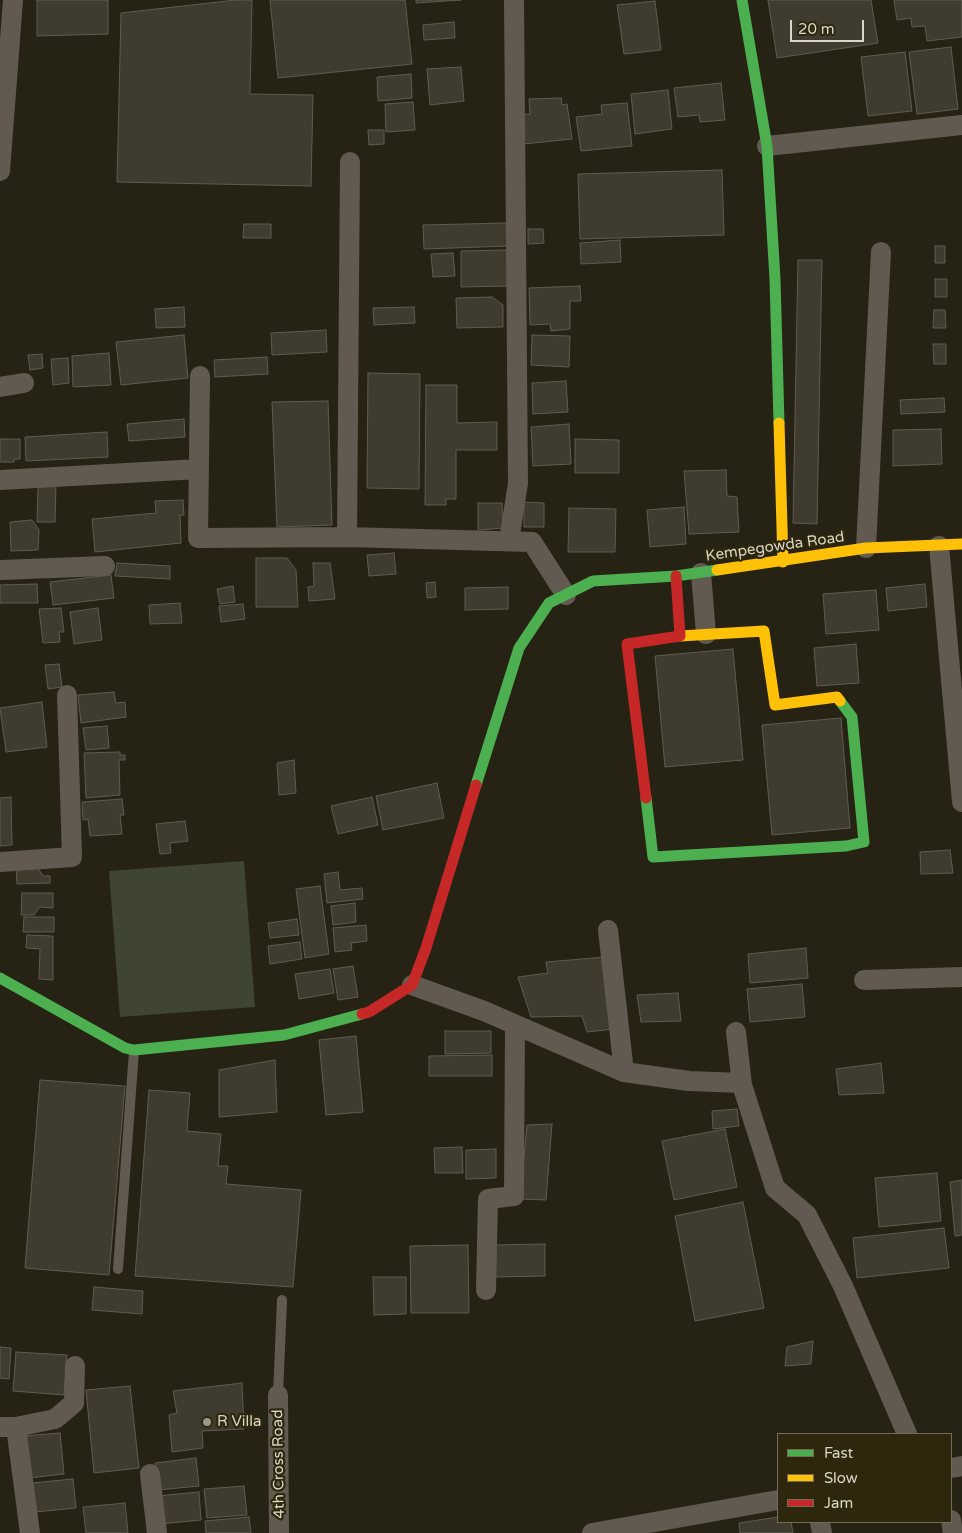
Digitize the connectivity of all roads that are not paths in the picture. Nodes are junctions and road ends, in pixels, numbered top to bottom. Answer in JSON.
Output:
{"nodes":[{"id":1,"x":13,"y":0,"type":"edge"},
{"id":2,"x":514,"y":0,"type":"edge"},
{"id":3,"x":742,"y":0,"type":"edge"},
{"id":4,"x":962,"y":125,"type":"edge"},
{"id":5,"x":768,"y":146,"type":"junction"},
{"id":6,"x":350,"y":162,"type":"dead end"},
{"id":7,"x":0,"y":171,"type":"edge"},
{"id":8,"x":881,"y":252,"type":"dead end"},
{"id":9,"x":200,"y":376,"type":"dead end"},
{"id":10,"x":24,"y":384,"type":"dead end"},
{"id":11,"x":0,"y":387,"type":"edge"},
{"id":12,"x":198,"y":469,"type":"junction"},
{"id":13,"x":0,"y":480,"type":"edge"},
{"id":14,"x":347,"y":537,"type":"junction"},
{"id":15,"x":509,"y":541,"type":"junction"},
{"id":16,"x":962,"y":544,"type":"edge"},
{"id":17,"x":939,"y":546,"type":"junction"},
{"id":18,"x":866,"y":548,"type":"junction"},
{"id":19,"x":783,"y":562,"type":"junction"},
{"id":20,"x":105,"y":566,"type":"dead end"},
{"id":21,"x":0,"y":570,"type":"edge"},
{"id":22,"x":701,"y":573,"type":"junction"},
{"id":23,"x":676,"y":576,"type":"junction"},
{"id":24,"x":566,"y":595,"type":"junction"},
{"id":25,"x":706,"y":634,"type":"junction"},
{"id":26,"x":680,"y":636,"type":"junction"},
{"id":27,"x":67,"y":695,"type":"dead end"},
{"id":28,"x":962,"y":802,"type":"edge"},
{"id":29,"x":0,"y":862,"type":"edge"},
{"id":30,"x":608,"y":930,"type":"dead end"},
{"id":31,"x":962,"y":977,"type":"edge"},
{"id":32,"x":0,"y":978,"type":"edge"},
{"id":33,"x":864,"y":980,"type":"dead end"},
{"id":34,"x":412,"y":985,"type":"junction"},
{"id":35,"x":515,"y":1025,"type":"junction"},
{"id":36,"x":736,"y":1032,"type":"dead end"},
{"id":37,"x":134,"y":1050,"type":"junction"},
{"id":38,"x":624,"y":1072,"type":"junction"},
{"id":39,"x":742,"y":1083,"type":"junction"},
{"id":40,"x":118,"y":1269,"type":"dead end"},
{"id":41,"x":486,"y":1290,"type":"dead end"},
{"id":42,"x":282,"y":1300,"type":"dead end"},
{"id":43,"x":75,"y":1366,"type":"dead end"},
{"id":44,"x":278,"y":1395,"type":"joint"},
{"id":45,"x":8,"y":1427,"type":"edge"},
{"id":46,"x":907,"y":1433,"type":"edge"},
{"id":47,"x":150,"y":1474,"type":"dead end"},
{"id":48,"x":777,"y":1500,"type":"edge"},
{"id":49,"x":663,"y":1527,"type":"edge"},
{"id":50,"x":30,"y":1533,"type":"edge"},
{"id":51,"x":157,"y":1533,"type":"edge"},
{"id":52,"x":279,"y":1533,"type":"edge"},
{"id":53,"x":592,"y":1533,"type":"edge"}],
"edges":[{"from":1,"to":7,"type":"street"},
{"from":2,"to":15,"type":"street"},
{"from":3,"to":5,"type":"street"},
{"from":4,"to":5,"type":"street"},
{"from":5,"to":19,"type":"street"},
{"from":6,"to":14,"type":"street"},
{"from":8,"to":18,"type":"street"},
{"from":9,"to":12,"type":"street"},
{"from":10,"to":11,"type":"street"},
{"from":12,"to":13,"type":"street"},
{"from":12,"to":14,"type":"street"},
{"from":14,"to":15,"type":"street"},
{"from":15,"to":24,"type":"street"},
{"from":16,"to":17,"type":"street","name":"Kempegowda Road"},
{"from":17,"to":18,"type":"street","name":"Kempegowda Road"},
{"from":17,"to":28,"type":"street"},
{"from":18,"to":19,"type":"street","name":"Kempegowda Road"},
{"from":19,"to":22,"type":"street","name":"Kempegowda Road"},
{"from":20,"to":21,"type":"street"},
{"from":22,"to":23,"type":"street","name":"Kempegowda Road"},
{"from":22,"to":25,"type":"street"},
{"from":23,"to":24,"type":"street","name":"Kempegowda Road"},
{"from":23,"to":26,"type":"street"},
{"from":24,"to":34,"type":"street"},
{"from":25,"to":26,"type":"street"},
{"from":25,"to":26,"type":"street"},
{"from":27,"to":29,"type":"street"},
{"from":30,"to":38,"type":"street"},
{"from":31,"to":33,"type":"street"},
{"from":32,"to":37,"type":"street"},
{"from":34,"to":35,"type":"street"},
{"from":34,"to":37,"type":"street"},
{"from":35,"to":38,"type":"street"},
{"from":35,"to":41,"type":"street"},
{"from":36,"to":39,"type":"street"},
{"from":37,"to":40,"type":"lane"},
{"from":38,"to":39,"type":"street"},
{"from":39,"to":46,"type":"street"},
{"from":42,"to":44,"type":"lane"},
{"from":43,"to":45,"type":"street"},
{"from":44,"to":52,"type":"street","name":"4th Cross Road"},
{"from":45,"to":50,"type":"street"},
{"from":47,"to":51,"type":"street"},
{"from":48,"to":49,"type":"street"},
{"from":49,"to":53,"type":"street"}]}
